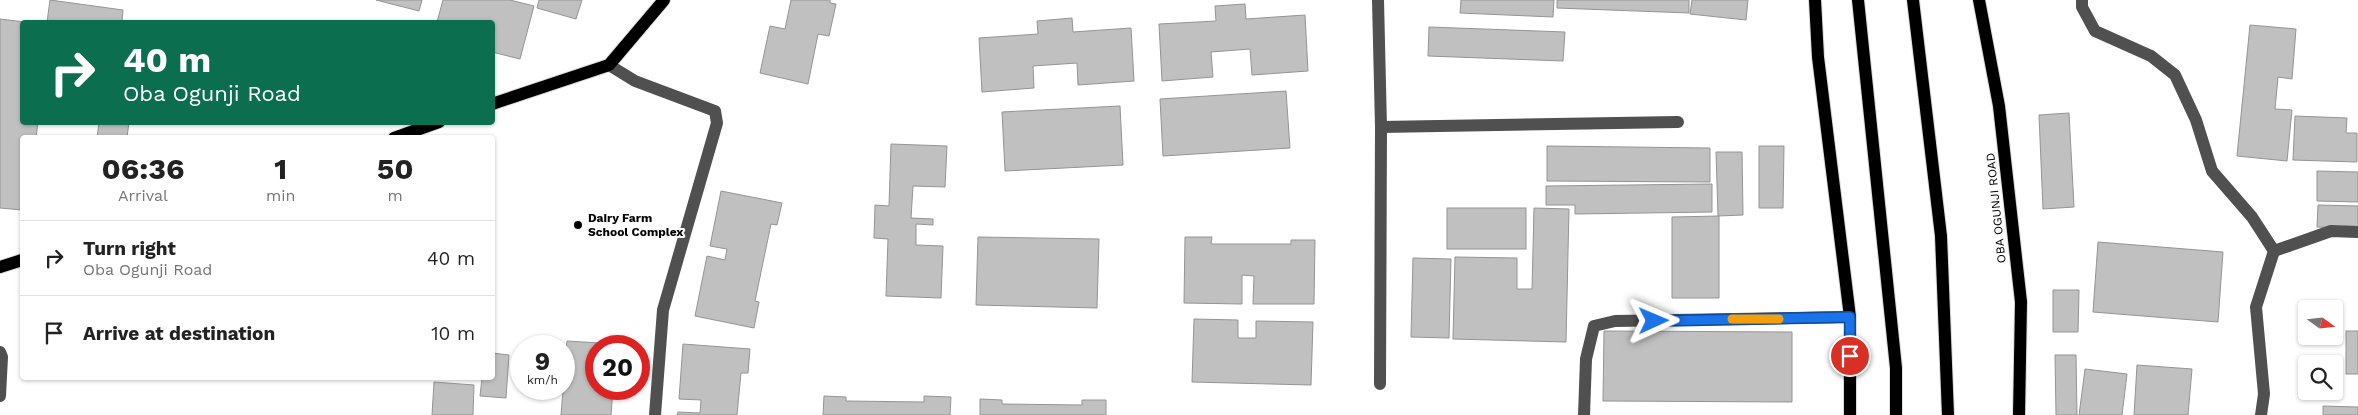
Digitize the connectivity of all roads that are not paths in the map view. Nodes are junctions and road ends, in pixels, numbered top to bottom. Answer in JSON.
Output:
{"nodes":[{"id":1,"x":664,"y":0,"type":"edge"},
{"id":2,"x":1378,"y":0,"type":"edge"},
{"id":3,"x":1815,"y":0,"type":"edge"},
{"id":4,"x":1858,"y":0,"type":"edge"},
{"id":5,"x":1913,"y":0,"type":"edge"},
{"id":6,"x":1979,"y":0,"type":"edge"},
{"id":7,"x":2082,"y":0,"type":"edge"},
{"id":8,"x":609,"y":65,"type":"junction"},
{"id":9,"x":495,"y":103,"type":"edge"},
{"id":10,"x":1678,"y":122,"type":"dead end"},
{"id":11,"x":431,"y":125,"type":"edge"},
{"id":12,"x":1381,"y":127,"type":"junction"},
{"id":13,"x":402,"y":135,"type":"edge"},
{"id":14,"x":2358,"y":232,"type":"edge"},
{"id":15,"x":2274,"y":251,"type":"junction"},
{"id":16,"x":20,"y":261,"type":"edge"},
{"id":17,"x":0,"y":267,"type":"edge"},
{"id":18,"x":1850,"y":317,"type":"junction"},
{"id":19,"x":0,"y":352,"type":"edge"},
{"id":20,"x":1380,"y":384,"type":"dead end"},
{"id":21,"x":0,"y":396,"type":"edge"},
{"id":22,"x":655,"y":415,"type":"edge"},
{"id":23,"x":1584,"y":415,"type":"edge"},
{"id":24,"x":1850,"y":415,"type":"edge"},
{"id":25,"x":1896,"y":415,"type":"edge"},
{"id":26,"x":1948,"y":415,"type":"edge"},
{"id":27,"x":2019,"y":415,"type":"edge"},
{"id":28,"x":2261,"y":415,"type":"edge"}],
"edges":[{"from":1,"to":8,"type":"main road"},
{"from":2,"to":12,"type":"street"},
{"from":3,"to":18,"type":"main road"},
{"from":4,"to":25,"type":"main road"},
{"from":5,"to":26,"type":"main road"},
{"from":6,"to":27,"type":"main road","name":"OBA OGUNJI ROAD"},
{"from":7,"to":15,"type":"street"},
{"from":8,"to":9,"type":"main road"},
{"from":8,"to":22,"type":"street"},
{"from":10,"to":12,"type":"street"},
{"from":11,"to":13,"type":"main road"},
{"from":12,"to":20,"type":"street"},
{"from":14,"to":15,"type":"street"},
{"from":15,"to":28,"type":"street"},
{"from":16,"to":17,"type":"main road"},
{"from":18,"to":23,"type":"street"},
{"from":18,"to":24,"type":"main road"},
{"from":19,"to":21,"type":"street"}]}
